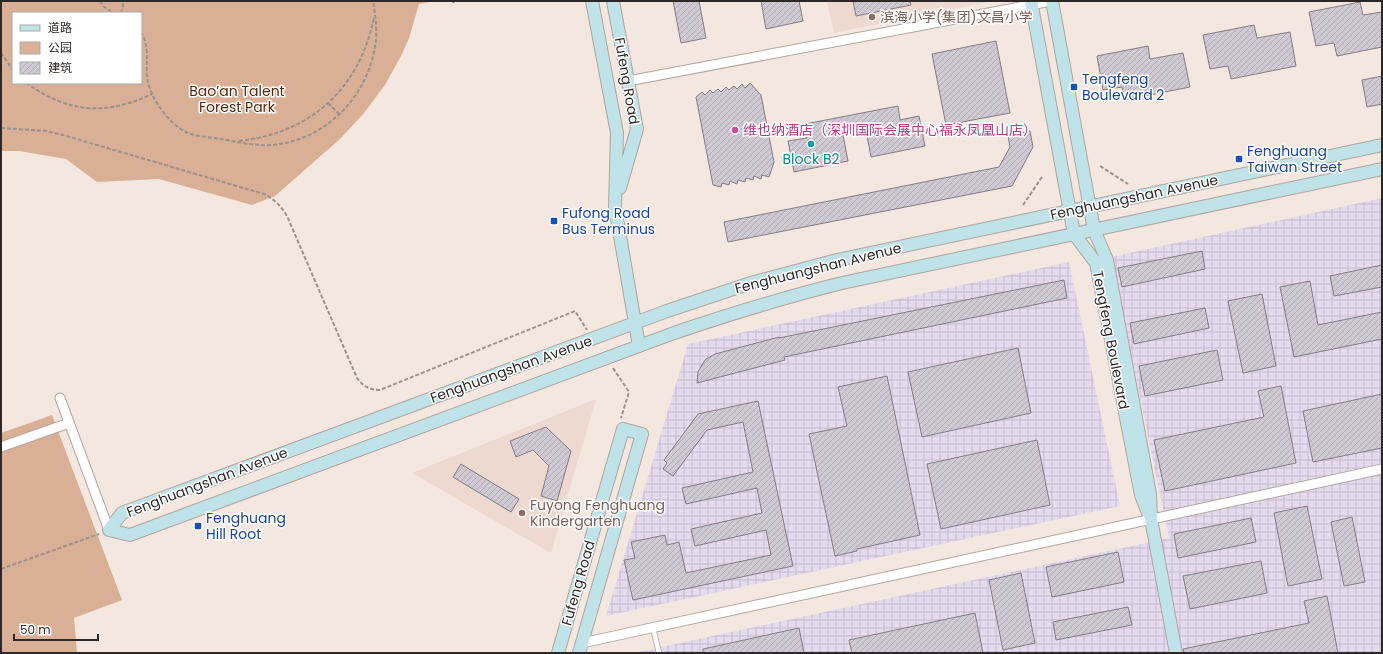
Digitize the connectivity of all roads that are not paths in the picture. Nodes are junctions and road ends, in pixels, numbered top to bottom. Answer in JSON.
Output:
{"nodes":[{"id":1,"x":592,"y":1,"type":"edge"},
{"id":2,"x":613,"y":1,"type":"edge"},
{"id":3,"x":1051,"y":1,"type":"edge"},
{"id":4,"x":1032,"y":3,"type":"edge"},
{"id":5,"x":628,"y":81,"type":"junction"},
{"id":6,"x":1382,"y":145,"type":"edge"},
{"id":7,"x":1382,"y":169,"type":"edge"},
{"id":8,"x":615,"y":207,"type":"junction"},
{"id":9,"x":1089,"y":207,"type":"junction"},
{"id":10,"x":1070,"y":211,"type":"junction"},
{"id":11,"x":1094,"y":230,"type":"junction"},
{"id":12,"x":1074,"y":234,"type":"junction"},
{"id":13,"x":635,"y":322,"type":"junction"},
{"id":14,"x":639,"y":346,"type":"junction"},
{"id":15,"x":60,"y":398,"type":"dead end"},
{"id":16,"x":69,"y":422,"type":"junction"},
{"id":17,"x":1,"y":447,"type":"edge"},
{"id":18,"x":1382,"y":469,"type":"edge"},
{"id":19,"x":1151,"y":520,"type":"junction"},
{"id":20,"x":109,"y":530,"type":"junction"},
{"id":21,"x":653,"y":628,"type":"junction"},
{"id":22,"x":580,"y":648,"type":"edge"},
{"id":23,"x":558,"y":653,"type":"edge"},
{"id":24,"x":659,"y":653,"type":"edge"},
{"id":25,"x":1176,"y":653,"type":"edge"}],
"edges":[{"from":1,"to":8,"type":"main road","name":"Fufeng Road"},
{"from":2,"to":5,"type":"main road","name":"Fufeng Road"},
{"from":3,"to":4,"type":"street"},
{"from":3,"to":9,"type":"main road","name":"Tengfeng Boulevard"},
{"from":4,"to":5,"type":"street"},
{"from":4,"to":10,"type":"main road","name":"Tengfeng Boulevard"},
{"from":5,"to":8,"type":"main road","name":"Fufeng Road"},
{"from":6,"to":9,"type":"main road","name":"Fenghuangshan Avenue"},
{"from":7,"to":11,"type":"main road","name":"Fenghuangshan Avenue"},
{"from":8,"to":13,"type":"main road","name":"Fufeng Road"},
{"from":9,"to":10,"type":"main road","name":"Fenghuangshan Avenue"},
{"from":9,"to":11,"type":"main road","name":"Tengfeng Boulevard"},
{"from":10,"to":12,"type":"main road","name":"Tengfeng Boulevard"},
{"from":10,"to":13,"type":"main road","name":"Fenghuangshan Avenue"},
{"from":11,"to":12,"type":"main road","name":"Fenghuangshan Avenue"},
{"from":11,"to":19,"type":"main road","name":"Tengfeng Boulevard"},
{"from":12,"to":14,"type":"main road","name":"Fenghuangshan Avenue"},
{"from":12,"to":19,"type":"main road","name":"Tengfeng Boulevard"},
{"from":13,"to":14,"type":"main road","name":"Fufeng Road"},
{"from":13,"to":20,"type":"main road","name":"Fenghuangshan Avenue"},
{"from":14,"to":20,"type":"main road","name":"Fenghuangshan Avenue"},
{"from":15,"to":16,"type":"street"},
{"from":16,"to":17,"type":"street"},
{"from":16,"to":20,"type":"street"},
{"from":18,"to":19,"type":"street"},
{"from":19,"to":21,"type":"street"},
{"from":19,"to":25,"type":"main road","name":"Tengfeng Boulevard"},
{"from":21,"to":22,"type":"street"},
{"from":21,"to":24,"type":"lane"},
{"from":22,"to":23,"type":"main road","name":"Fufeng Road"}]}
